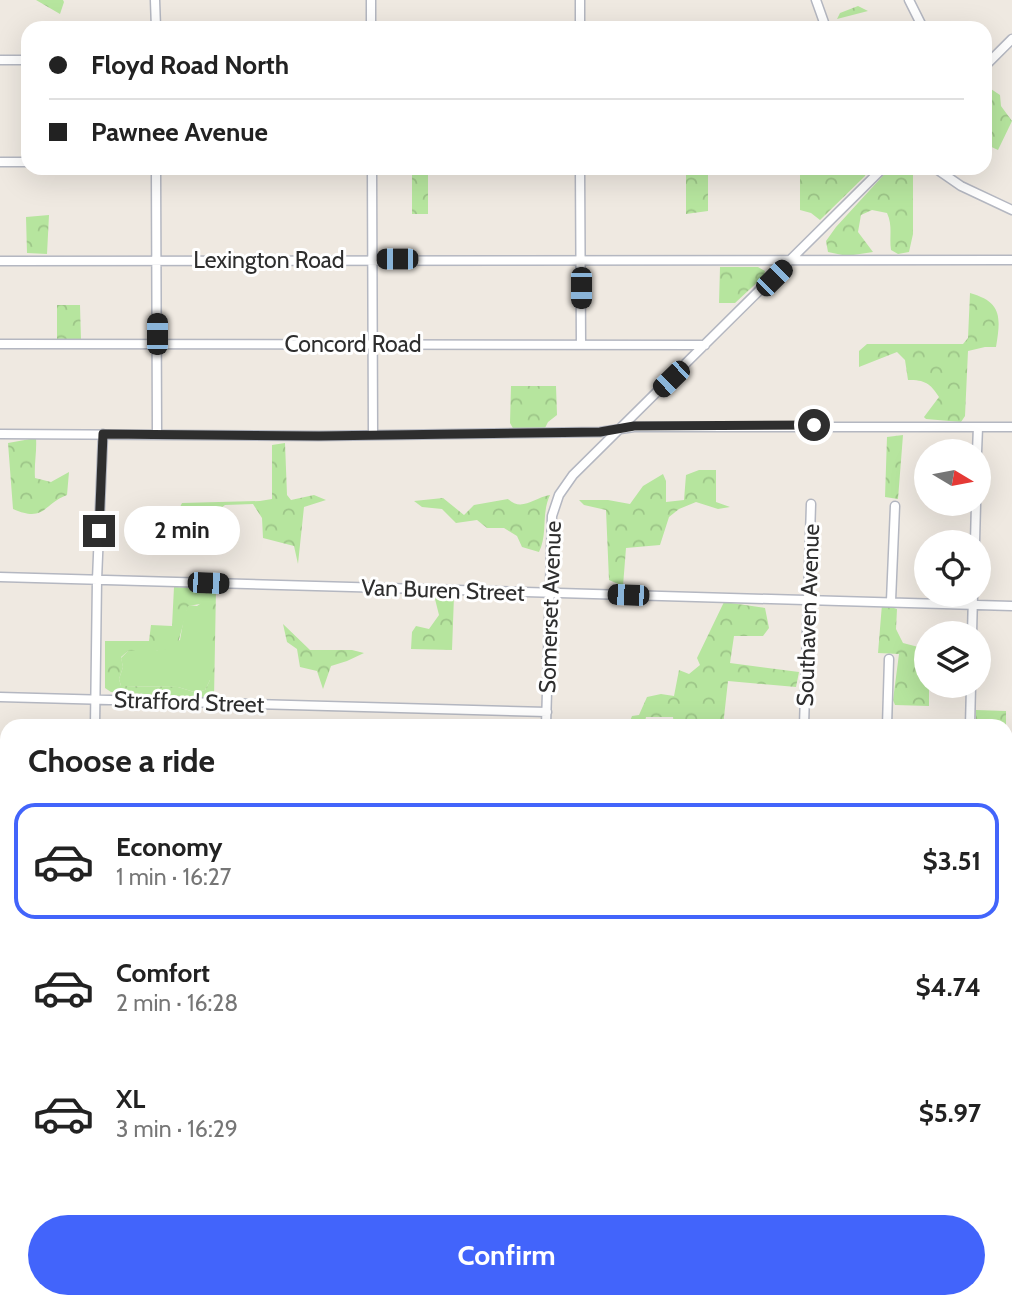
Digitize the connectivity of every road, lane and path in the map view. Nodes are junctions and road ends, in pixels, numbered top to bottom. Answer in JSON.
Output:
{"nodes":[{"id":1,"x":155,"y":0,"type":"edge"},
{"id":2,"x":372,"y":0,"type":"edge"},
{"id":3,"x":580,"y":0,"type":"edge"},
{"id":4,"x":816,"y":0,"type":"edge"},
{"id":5,"x":909,"y":0,"type":"edge"},
{"id":6,"x":156,"y":21,"type":"edge"},
{"id":7,"x":372,"y":21,"type":"edge"},
{"id":8,"x":580,"y":21,"type":"edge"},
{"id":9,"x":824,"y":21,"type":"edge"},
{"id":10,"x":920,"y":21,"type":"edge"},
{"id":11,"x":1011,"y":39,"type":"edge"},
{"id":12,"x":992,"y":59,"type":"edge"},
{"id":13,"x":0,"y":60,"type":"edge"},
{"id":14,"x":21,"y":60,"type":"edge"},
{"id":15,"x":0,"y":162,"type":"edge"},
{"id":16,"x":21,"y":162,"type":"edge"},
{"id":17,"x":156,"y":175,"type":"edge"},
{"id":18,"x":372,"y":175,"type":"edge"},
{"id":19,"x":580,"y":175,"type":"edge"},
{"id":20,"x":876,"y":175,"type":"edge"},
{"id":21,"x":945,"y":175,"type":"edge"},
{"id":22,"x":1012,"y":210,"type":"edge"},
{"id":23,"x":372,"y":259,"type":"junction"},
{"id":24,"x":581,"y":260,"type":"junction"},
{"id":25,"x":1012,"y":260,"type":"edge"},
{"id":26,"x":0,"y":261,"type":"edge"},
{"id":27,"x":156,"y":261,"type":"junction"},
{"id":28,"x":791,"y":261,"type":"junction"},
{"id":29,"x":0,"y":344,"type":"edge"},
{"id":30,"x":157,"y":344,"type":"junction"},
{"id":31,"x":372,"y":344,"type":"junction"},
{"id":32,"x":581,"y":344,"type":"junction"},
{"id":33,"x":705,"y":345,"type":"junction"},
{"id":34,"x":978,"y":427,"type":"junction"},
{"id":35,"x":1012,"y":427,"type":"edge"},
{"id":36,"x":619,"y":429,"type":"junction"},
{"id":37,"x":0,"y":434,"type":"edge"},
{"id":38,"x":103,"y":434,"type":"junction"},
{"id":39,"x":157,"y":435,"type":"junction"},
{"id":40,"x":373,"y":435,"type":"junction"},
{"id":41,"x":978,"y":439,"type":"edge"},
{"id":42,"x":811,"y":504,"type":"dead end"},
{"id":43,"x":895,"y":506,"type":"dead end"},
{"id":44,"x":0,"y":577,"type":"edge"},
{"id":45,"x":97,"y":580,"type":"junction"},
{"id":46,"x":550,"y":593,"type":"junction"},
{"id":47,"x":808,"y":599,"type":"junction"},
{"id":48,"x":891,"y":601,"type":"junction"},
{"id":49,"x":914,"y":602,"type":"edge"},
{"id":50,"x":991,"y":605,"type":"edge"},
{"id":51,"x":1012,"y":606,"type":"edge"},
{"id":52,"x":889,"y":659,"type":"dead end"},
{"id":53,"x":0,"y":697,"type":"edge"},
{"id":54,"x":971,"y":698,"type":"edge"},
{"id":55,"x":96,"y":699,"type":"junction"},
{"id":56,"x":547,"y":712,"type":"junction"},
{"id":57,"x":95,"y":719,"type":"edge"},
{"id":58,"x":547,"y":719,"type":"edge"},
{"id":59,"x":804,"y":719,"type":"edge"},
{"id":60,"x":887,"y":719,"type":"edge"},
{"id":61,"x":970,"y":719,"type":"edge"}],
"edges":[{"from":1,"to":6,"type":"street"},
{"from":2,"to":7,"type":"street"},
{"from":3,"to":8,"type":"street"},
{"from":4,"to":9,"type":"street"},
{"from":5,"to":10,"type":"street"},
{"from":11,"to":12,"type":"street"},
{"from":13,"to":14,"type":"street"},
{"from":15,"to":16,"type":"street"},
{"from":17,"to":27,"type":"street"},
{"from":18,"to":23,"type":"street"},
{"from":19,"to":24,"type":"street"},
{"from":20,"to":28,"type":"street","name":"Somerset Avenue"},
{"from":21,"to":22,"type":"street"},
{"from":23,"to":24,"type":"street","name":"Lexington Road"},
{"from":23,"to":27,"type":"street","name":"Lexington Road"},
{"from":23,"to":31,"type":"street"},
{"from":24,"to":28,"type":"street","name":"Lexington Road"},
{"from":24,"to":32,"type":"street"},
{"from":25,"to":28,"type":"street","name":"Lexington Road"},
{"from":26,"to":27,"type":"street","name":"Lexington Road"},
{"from":27,"to":30,"type":"street"},
{"from":28,"to":33,"type":"street","name":"Somerset Avenue"},
{"from":29,"to":30,"type":"street","name":"Concord Road"},
{"from":30,"to":31,"type":"street","name":"Concord Road"},
{"from":30,"to":39,"type":"street"},
{"from":31,"to":32,"type":"street","name":"Concord Road"},
{"from":31,"to":40,"type":"street"},
{"from":32,"to":33,"type":"street","name":"Concord Road"},
{"from":33,"to":36,"type":"street","name":"Somerset Avenue"},
{"from":34,"to":35,"type":"street"},
{"from":34,"to":36,"type":"street"},
{"from":34,"to":41,"type":"street"},
{"from":36,"to":40,"type":"street"},
{"from":36,"to":46,"type":"street","name":"Somerset Avenue"},
{"from":37,"to":38,"type":"street"},
{"from":38,"to":39,"type":"street"},
{"from":38,"to":45,"type":"street"},
{"from":39,"to":40,"type":"street"},
{"from":42,"to":47,"type":"street","name":"Southaven Avenue"},
{"from":43,"to":48,"type":"street"},
{"from":44,"to":45,"type":"street","name":"Van Buren Street"},
{"from":45,"to":46,"type":"street","name":"Van Buren Street"},
{"from":45,"to":55,"type":"street"},
{"from":46,"to":47,"type":"street","name":"Van Buren Street"},
{"from":46,"to":56,"type":"street","name":"Somerset Avenue"},
{"from":47,"to":48,"type":"street","name":"Van Buren Street"},
{"from":47,"to":59,"type":"street","name":"Southaven Avenue"},
{"from":48,"to":49,"type":"street","name":"Van Buren Street"},
{"from":50,"to":51,"type":"street","name":"Van Buren Street"},
{"from":52,"to":60,"type":"street"},
{"from":53,"to":55,"type":"street","name":"Strafford Street"},
{"from":54,"to":61,"type":"street"},
{"from":55,"to":56,"type":"street","name":"Strafford Street"},
{"from":55,"to":57,"type":"street"},
{"from":56,"to":58,"type":"street","name":"Somerset Avenue"}]}
